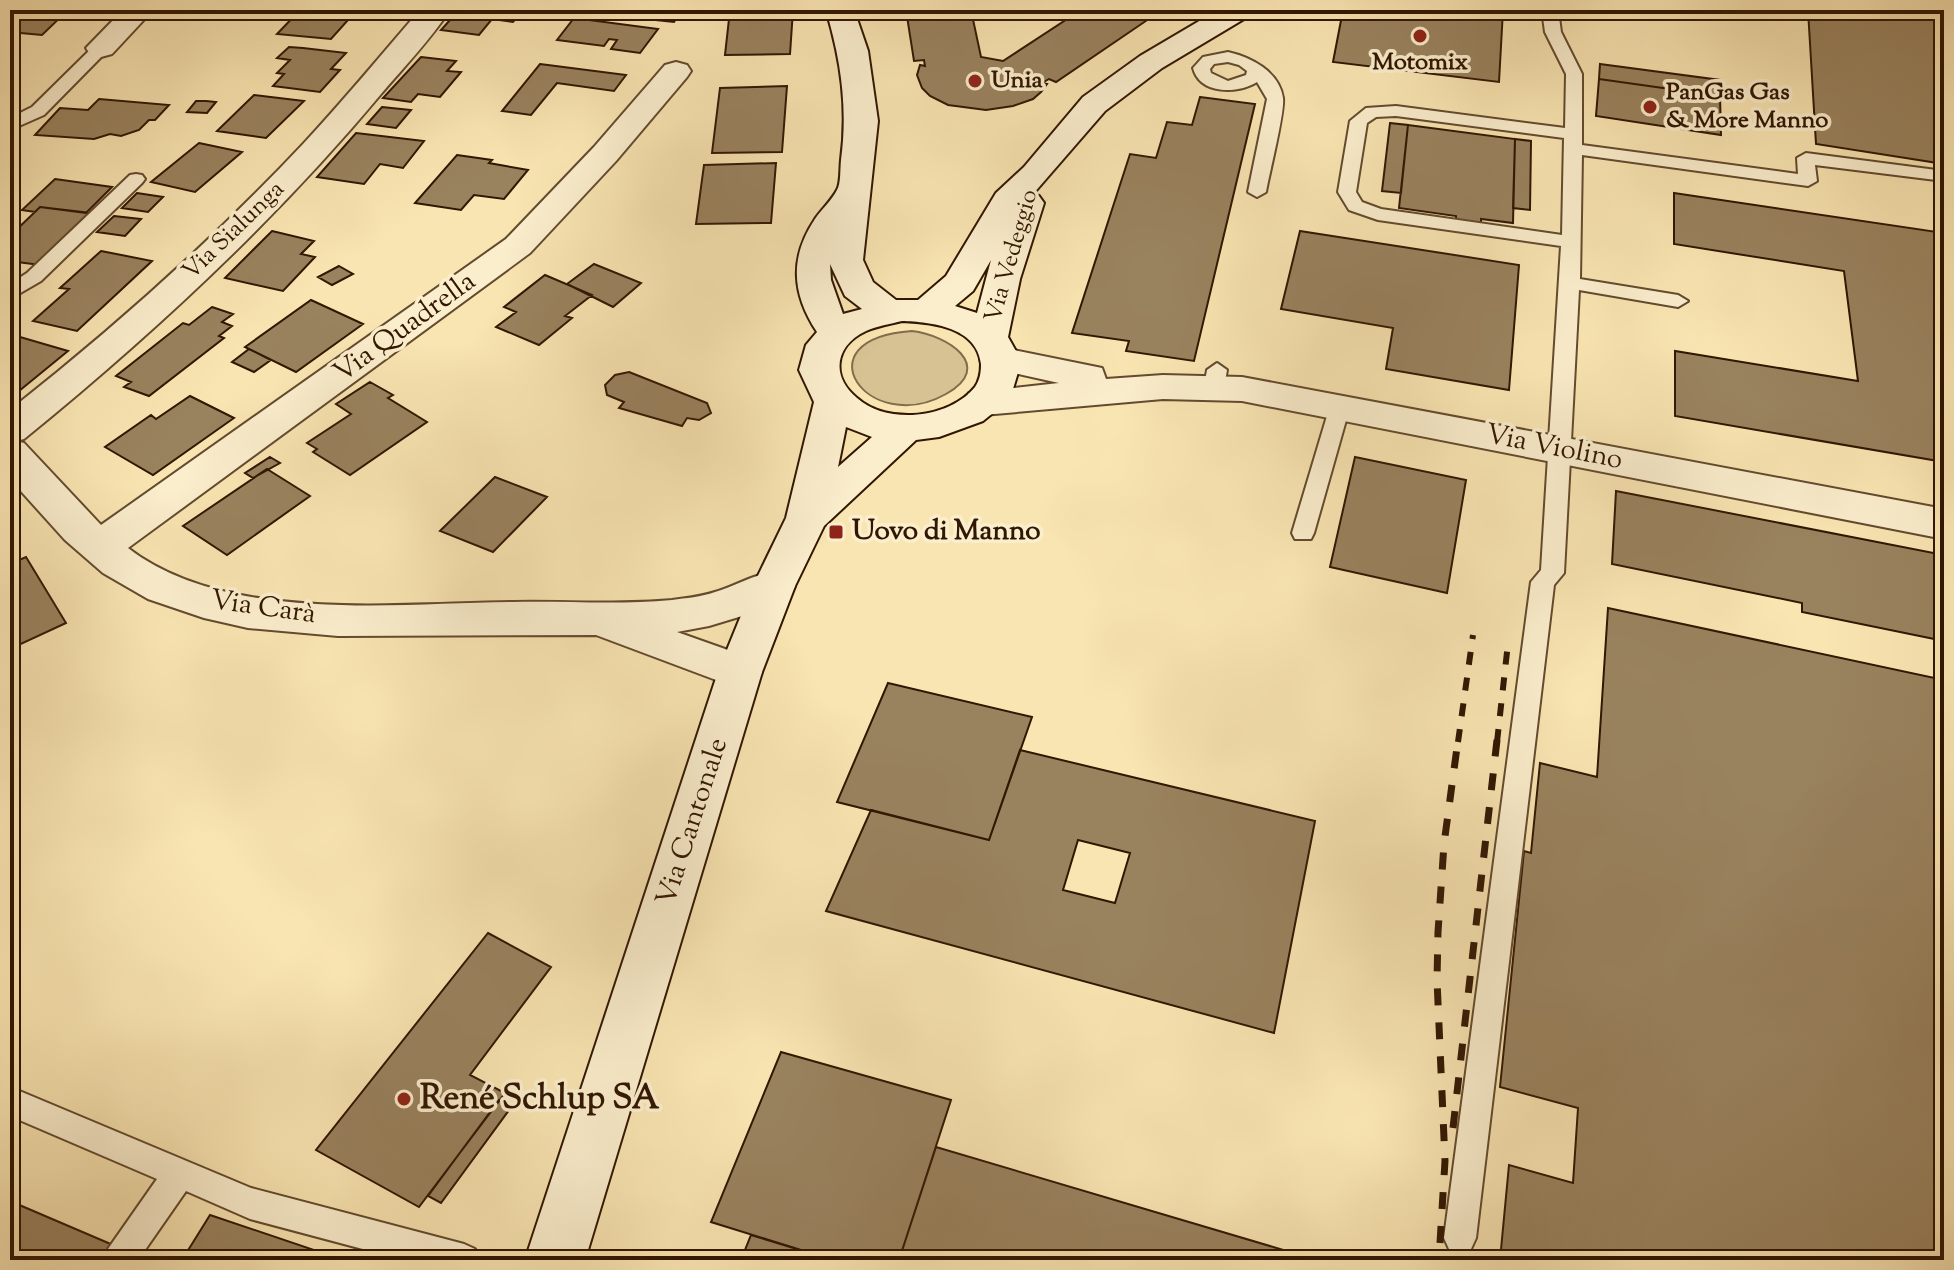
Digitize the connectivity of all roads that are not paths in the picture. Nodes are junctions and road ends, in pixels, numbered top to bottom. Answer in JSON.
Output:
{"nodes":[{"id":1,"x":139,"y":10,"type":"edge"},
{"id":2,"x":436,"y":10,"type":"edge"},
{"id":3,"x":840,"y":10,"type":"edge"},
{"id":4,"x":1239,"y":10,"type":"edge"},
{"id":5,"x":1550,"y":10,"type":"edge"},
{"id":6,"x":101,"y":48,"type":"joint"},
{"id":7,"x":1251,"y":65,"type":"junction"},
{"id":8,"x":676,"y":71,"type":"dead end"},
{"id":9,"x":1229,"y":85,"type":"junction"},
{"id":10,"x":1274,"y":112,"type":"junction"},
{"id":11,"x":10,"y":125,"type":"edge"},
{"id":12,"x":1572,"y":141,"type":"junction"},
{"id":13,"x":1036,"y":174,"type":"junction"},
{"id":14,"x":1944,"y":176,"type":"edge"},
{"id":15,"x":136,"y":179,"type":"dead end"},
{"id":16,"x":853,"y":190,"type":"junction"},
{"id":17,"x":1257,"y":192,"type":"dead end"},
{"id":18,"x":1572,"y":242,"type":"junction"},
{"id":19,"x":1570,"y":283,"type":"junction"},
{"id":20,"x":10,"y":293,"type":"edge"},
{"id":21,"x":1678,"y":301,"type":"dead end"},
{"id":22,"x":927,"y":311,"type":"junction"},
{"id":23,"x":889,"y":312,"type":"junction"},
{"id":24,"x":838,"y":334,"type":"junction"},
{"id":25,"x":994,"y":349,"type":"junction"},
{"id":26,"x":1163,"y":387,"type":"junction"},
{"id":27,"x":983,"y":402,"type":"junction"},
{"id":28,"x":832,"y":403,"type":"junction"},
{"id":29,"x":1340,"y":406,"type":"junction"},
{"id":30,"x":906,"y":428,"type":"junction"},
{"id":31,"x":10,"y":430,"type":"edge"},
{"id":32,"x":1562,"y":450,"type":"junction"},
{"id":33,"x":19,"y":476,"type":"edge"},
{"id":34,"x":807,"y":518,"type":"junction"},
{"id":35,"x":1944,"y":524,"type":"edge"},
{"id":36,"x":1303,"y":533,"type":"dead end"},
{"id":37,"x":100,"y":547,"type":"junction"},
{"id":38,"x":774,"y":586,"type":"junction"},
{"id":39,"x":571,"y":618,"type":"junction"},
{"id":40,"x":740,"y":672,"type":"junction"},
{"id":41,"x":10,"y":1101,"type":"edge"},
{"id":42,"x":180,"y":1173,"type":"junction"},
{"id":43,"x":1460,"y":1238,"type":"dead end"},
{"id":44,"x":119,"y":1260,"type":"edge"},
{"id":45,"x":464,"y":1260,"type":"edge"},
{"id":46,"x":555,"y":1260,"type":"edge"}],
"edges":[{"from":1,"to":6,"type":"street"},
{"from":2,"to":31,"type":"street","name":"Via Sialunga"},
{"from":3,"to":16,"type":"street"},
{"from":4,"to":13,"type":"street","name":"Via Vedeggio"},
{"from":5,"to":12,"type":"lane"},
{"from":6,"to":11,"type":"lane"},
{"from":7,"to":9,"type":"lane"},
{"from":7,"to":9,"type":"lane"},
{"from":7,"to":10,"type":"lane"},
{"from":8,"to":37,"type":"street","name":"Via Quadrella"},
{"from":9,"to":10,"type":"lane"},
{"from":10,"to":17,"type":"lane"},
{"from":12,"to":14,"type":"lane"},
{"from":12,"to":18,"type":"lane"},
{"from":12,"to":18,"type":"lane"},
{"from":13,"to":22,"type":"street","name":"Via Vedeggio"},
{"from":13,"to":25,"type":"street","name":"Via Vedeggio"},
{"from":15,"to":20,"type":"lane"},
{"from":16,"to":23,"type":"street"},
{"from":16,"to":24,"type":"street"},
{"from":18,"to":19,"type":"lane"},
{"from":19,"to":21,"type":"lane"},
{"from":19,"to":32,"type":"lane"},
{"from":22,"to":23,"type":"street"},
{"from":22,"to":25,"type":"street"},
{"from":23,"to":24,"type":"street"},
{"from":24,"to":28,"type":"street"},
{"from":25,"to":26,"type":"street"},
{"from":25,"to":27,"type":"street"},
{"from":26,"to":27,"type":"street"},
{"from":26,"to":29,"type":"street","name":"Via Violino"},
{"from":27,"to":30,"type":"street"},
{"from":28,"to":30,"type":"street"},
{"from":28,"to":34,"type":"street"},
{"from":29,"to":32,"type":"street","name":"Via Violino"},
{"from":29,"to":36,"type":"lane"},
{"from":30,"to":34,"type":"street","name":"Via Cantonale"},
{"from":32,"to":35,"type":"street","name":"Via Violino"},
{"from":32,"to":43,"type":"lane"},
{"from":33,"to":37,"type":"street","name":"Via Carà"},
{"from":34,"to":38,"type":"street","name":"Via Cantonale"},
{"from":37,"to":39,"type":"street","name":"Via Carà"},
{"from":38,"to":39,"type":"street"},
{"from":38,"to":40,"type":"street","name":"Via Cantonale"},
{"from":39,"to":40,"type":"street"},
{"from":40,"to":46,"type":"street","name":"Via Cantonale"},
{"from":41,"to":42,"type":"lane"},
{"from":42,"to":44,"type":"lane"},
{"from":42,"to":45,"type":"lane"}]}
